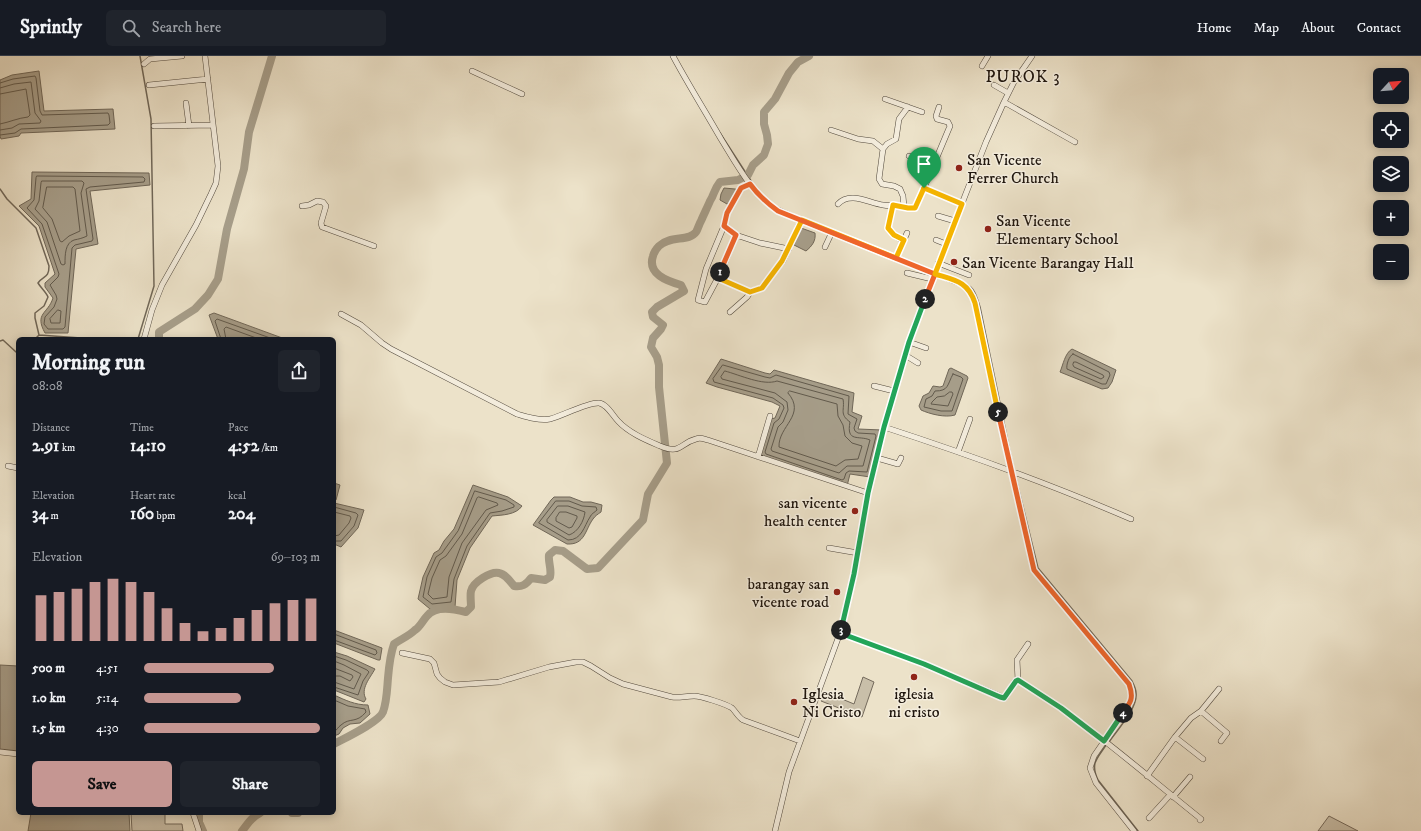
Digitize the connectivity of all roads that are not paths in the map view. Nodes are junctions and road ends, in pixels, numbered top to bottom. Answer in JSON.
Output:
{"nodes":[{"id":1,"x":182,"y":56,"type":"edge"},
{"id":2,"x":205,"y":56,"type":"edge"},
{"id":3,"x":673,"y":56,"type":"edge"},
{"id":4,"x":988,"y":56,"type":"edge"},
{"id":5,"x":1032,"y":56,"type":"edge"},
{"id":6,"x":144,"y":64,"type":"dead end"},
{"id":7,"x":982,"y":66,"type":"dead end"},
{"id":8,"x":472,"y":71,"type":"dead end"},
{"id":9,"x":208,"y":78,"type":"junction"},
{"id":10,"x":149,"y":85,"type":"dead end"},
{"id":11,"x":994,"y":85,"type":"dead end"},
{"id":12,"x":1008,"y":93,"type":"junction"},
{"id":13,"x":522,"y":94,"type":"dead end"},
{"id":14,"x":885,"y":99,"type":"dead end"},
{"id":15,"x":186,"y":102,"type":"dead end"},
{"id":16,"x":1004,"y":102,"type":"junction"},
{"id":17,"x":908,"y":107,"type":"junction"},
{"id":18,"x":939,"y":107,"type":"dead end"},
{"id":19,"x":922,"y":112,"type":"dead end"},
{"id":20,"x":213,"y":125,"type":"junction"},
{"id":21,"x":154,"y":126,"type":"dead end"},
{"id":22,"x":189,"y":126,"type":"junction"},
{"id":23,"x":831,"y":130,"type":"dead end"},
{"id":24,"x":1075,"y":142,"type":"dead end"},
{"id":25,"x":883,"y":148,"type":"junction"},
{"id":26,"x":909,"y":156,"type":"dead end"},
{"id":27,"x":930,"y":174,"type":"junction"},
{"id":28,"x":748,"y":181,"type":"junction"},
{"id":29,"x":924,"y":188,"type":"junction"},
{"id":30,"x":838,"y":204,"type":"dead end"},
{"id":31,"x":962,"y":204,"type":"junction"},
{"id":32,"x":893,"y":205,"type":"junction"},
{"id":33,"x":302,"y":206,"type":"dead end"},
{"id":34,"x":904,"y":207,"type":"junction"},
{"id":35,"x":938,"y":216,"type":"dead end"},
{"id":36,"x":802,"y":220,"type":"junction"},
{"id":37,"x":955,"y":221,"type":"junction"},
{"id":38,"x":724,"y":226,"type":"junction"},
{"id":39,"x":832,"y":232,"type":"junction"},
{"id":40,"x":907,"y":233,"type":"dead end"},
{"id":41,"x":736,"y":235,"type":"junction"},
{"id":42,"x":904,"y":240,"type":"junction"},
{"id":43,"x":936,"y":240,"type":"dead end"},
{"id":44,"x":946,"y":244,"type":"junction"},
{"id":45,"x":374,"y":246,"type":"dead end"},
{"id":46,"x":825,"y":247,"type":"dead end"},
{"id":47,"x":789,"y":249,"type":"junction"},
{"id":48,"x":896,"y":258,"type":"junction"},
{"id":49,"x":938,"y":263,"type":"junction"},
{"id":50,"x":907,"y":273,"type":"dead end"},
{"id":51,"x":935,"y":274,"type":"junction"},
{"id":52,"x":969,"y":275,"type":"dead end"},
{"id":53,"x":718,"y":278,"type":"junction"},
{"id":54,"x":932,"y":279,"type":"junction"},
{"id":55,"x":750,"y":292,"type":"junction"},
{"id":56,"x":730,"y":312,"type":"dead end"},
{"id":57,"x":341,"y":314,"type":"dead end"},
{"id":58,"x":145,"y":337,"type":"edge"},
{"id":59,"x":909,"y":342,"type":"junction"},
{"id":60,"x":926,"y":348,"type":"dead end"},
{"id":61,"x":905,"y":355,"type":"junction"},
{"id":62,"x":918,"y":363,"type":"dead end"},
{"id":63,"x":874,"y":386,"type":"dead end"},
{"id":64,"x":894,"y":391,"type":"junction"},
{"id":65,"x":770,"y":416,"type":"dead end"},
{"id":66,"x":970,"y":419,"type":"dead end"},
{"id":67,"x":884,"y":427,"type":"junction"},
{"id":68,"x":958,"y":452,"type":"junction"},
{"id":69,"x":758,"y":457,"type":"junction"},
{"id":70,"x":876,"y":458,"type":"junction"},
{"id":71,"x":901,"y":458,"type":"dead end"},
{"id":72,"x":8,"y":466,"type":"dead end"},
{"id":73,"x":16,"y":468,"type":"edge"},
{"id":74,"x":1011,"y":472,"type":"junction"},
{"id":75,"x":868,"y":493,"type":"junction"},
{"id":76,"x":1131,"y":519,"type":"dead end"},
{"id":77,"x":829,"y":548,"type":"dead end"},
{"id":78,"x":858,"y":553,"type":"junction"},
{"id":79,"x":840,"y":633,"type":"junction"},
{"id":80,"x":1028,"y":644,"type":"dead end"},
{"id":81,"x":402,"y":652,"type":"dead end"},
{"id":82,"x":1018,"y":680,"type":"junction"},
{"id":83,"x":1219,"y":689,"type":"dead end"},
{"id":84,"x":1201,"y":711,"type":"junction"},
{"id":85,"x":1175,"y":737,"type":"junction"},
{"id":86,"x":800,"y":741,"type":"junction"},
{"id":87,"x":1104,"y":741,"type":"junction"},
{"id":88,"x":1221,"y":741,"type":"dead end"},
{"id":89,"x":0,"y":752,"type":"edge"},
{"id":90,"x":16,"y":754,"type":"edge"},
{"id":91,"x":1203,"y":759,"type":"dead end"},
{"id":92,"x":1147,"y":776,"type":"junction"},
{"id":93,"x":1190,"y":777,"type":"dead end"},
{"id":94,"x":1172,"y":796,"type":"junction"},
{"id":95,"x":194,"y":815,"type":"edge"},
{"id":96,"x":1149,"y":818,"type":"dead end"},
{"id":97,"x":1200,"y":820,"type":"dead end"},
{"id":98,"x":199,"y":831,"type":"edge"},
{"id":99,"x":775,"y":831,"type":"edge"},
{"id":100,"x":1134,"y":831,"type":"edge"}],
"edges":[{"from":1,"to":6,"type":"street"},
{"from":2,"to":9,"type":"street"},
{"from":3,"to":28,"type":"street"},
{"from":4,"to":7,"type":"street"},
{"from":5,"to":12,"type":"street"},
{"from":8,"to":13,"type":"street"},
{"from":9,"to":10,"type":"street"},
{"from":9,"to":20,"type":"street"},
{"from":11,"to":12,"type":"street"},
{"from":12,"to":16,"type":"street"},
{"from":14,"to":17,"type":"street"},
{"from":15,"to":22,"type":"street"},
{"from":16,"to":24,"type":"street"},
{"from":16,"to":31,"type":"street"},
{"from":17,"to":19,"type":"street"},
{"from":17,"to":25,"type":"street"},
{"from":18,"to":27,"type":"street"},
{"from":20,"to":22,"type":"street"},
{"from":20,"to":58,"type":"street"},
{"from":21,"to":22,"type":"street"},
{"from":23,"to":25,"type":"street"},
{"from":25,"to":34,"type":"street"},
{"from":26,"to":27,"type":"street"},
{"from":27,"to":29,"type":"street"},
{"from":28,"to":36,"type":"street"},
{"from":28,"to":38,"type":"street"},
{"from":29,"to":31,"type":"street"},
{"from":29,"to":34,"type":"street"},
{"from":30,"to":32,"type":"street"},
{"from":31,"to":37,"type":"street"},
{"from":32,"to":34,"type":"street"},
{"from":32,"to":42,"type":"street"},
{"from":33,"to":45,"type":"street"},
{"from":35,"to":37,"type":"street"},
{"from":36,"to":39,"type":"street"},
{"from":36,"to":47,"type":"street"},
{"from":37,"to":44,"type":"street"},
{"from":38,"to":41,"type":"street"},
{"from":38,"to":53,"type":"street"},
{"from":39,"to":46,"type":"street"},
{"from":39,"to":48,"type":"street"},
{"from":40,"to":42,"type":"street"},
{"from":41,"to":47,"type":"street"},
{"from":41,"to":53,"type":"street"},
{"from":42,"to":48,"type":"street"},
{"from":43,"to":44,"type":"street"},
{"from":44,"to":49,"type":"street"},
{"from":47,"to":55,"type":"street"},
{"from":48,"to":51,"type":"street"},
{"from":49,"to":51,"type":"street"},
{"from":49,"to":52,"type":"street"},
{"from":50,"to":54,"type":"street"},
{"from":51,"to":54,"type":"street"},
{"from":51,"to":74,"type":"street"},
{"from":53,"to":55,"type":"street"},
{"from":54,"to":59,"type":"street"},
{"from":55,"to":56,"type":"street"},
{"from":57,"to":69,"type":"street"},
{"from":59,"to":60,"type":"street"},
{"from":59,"to":61,"type":"street"},
{"from":61,"to":62,"type":"street"},
{"from":61,"to":64,"type":"street"},
{"from":63,"to":64,"type":"street"},
{"from":64,"to":67,"type":"street"},
{"from":65,"to":69,"type":"street"},
{"from":66,"to":68,"type":"street"},
{"from":67,"to":68,"type":"street"},
{"from":67,"to":70,"type":"street"},
{"from":68,"to":74,"type":"street"},
{"from":69,"to":75,"type":"street"},
{"from":70,"to":71,"type":"street"},
{"from":70,"to":75,"type":"street"},
{"from":72,"to":73,"type":"street"},
{"from":74,"to":76,"type":"street"},
{"from":74,"to":87,"type":"street"},
{"from":75,"to":78,"type":"street"},
{"from":77,"to":78,"type":"street"},
{"from":78,"to":79,"type":"street"},
{"from":79,"to":82,"type":"street"},
{"from":79,"to":86,"type":"street"},
{"from":80,"to":82,"type":"street"},
{"from":81,"to":86,"type":"street"},
{"from":82,"to":87,"type":"street"},
{"from":83,"to":84,"type":"street"},
{"from":84,"to":85,"type":"street"},
{"from":84,"to":88,"type":"street"},
{"from":85,"to":91,"type":"street"},
{"from":85,"to":92,"type":"street"},
{"from":86,"to":99,"type":"street"},
{"from":87,"to":92,"type":"street"},
{"from":87,"to":100,"type":"street"},
{"from":89,"to":90,"type":"street"},
{"from":92,"to":94,"type":"street"},
{"from":93,"to":94,"type":"street"},
{"from":94,"to":96,"type":"street"},
{"from":94,"to":97,"type":"street"},
{"from":95,"to":98,"type":"street"}]}
